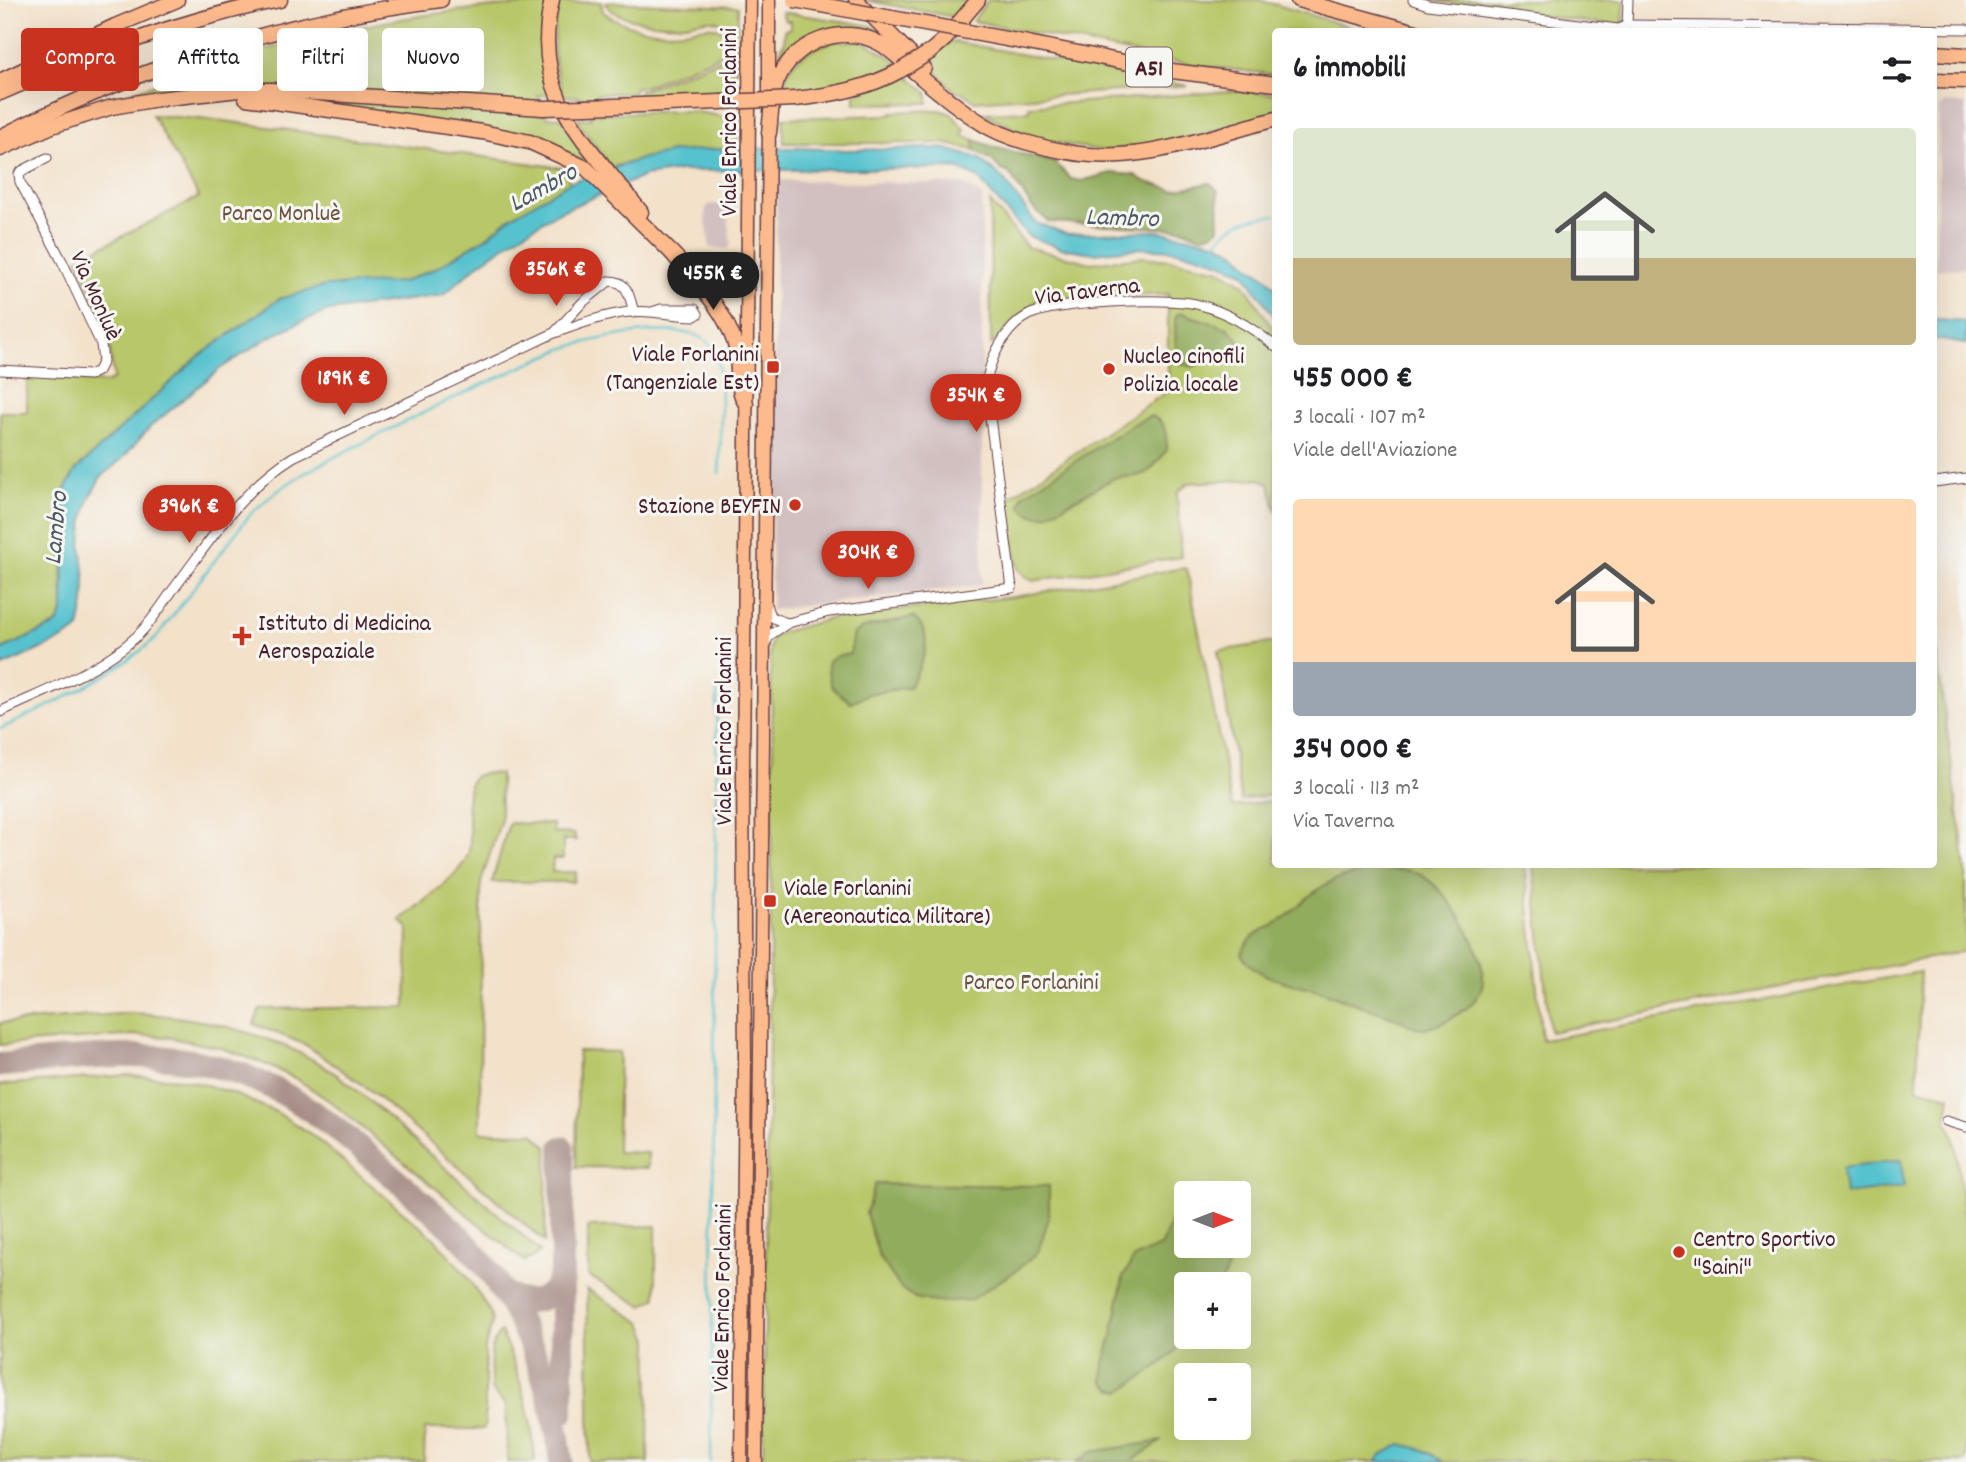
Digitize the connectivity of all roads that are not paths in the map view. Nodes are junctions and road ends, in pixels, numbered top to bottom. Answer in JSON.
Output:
{"nodes":[{"id":1,"x":177,"y":0,"type":"edge"},
{"id":2,"x":280,"y":0,"type":"edge"},
{"id":3,"x":440,"y":0,"type":"edge"},
{"id":4,"x":552,"y":0,"type":"edge"},
{"id":5,"x":750,"y":0,"type":"edge"},
{"id":6,"x":769,"y":0,"type":"edge"},
{"id":7,"x":794,"y":0,"type":"edge"},
{"id":8,"x":856,"y":0,"type":"edge"},
{"id":9,"x":978,"y":0,"type":"edge"},
{"id":10,"x":1298,"y":0,"type":"edge"},
{"id":11,"x":1413,"y":0,"type":"edge"},
{"id":12,"x":1628,"y":0,"type":"edge"},
{"id":13,"x":1319,"y":4,"type":"edge"},
{"id":14,"x":1627,"y":25,"type":"junction"},
{"id":15,"x":1402,"y":28,"type":"edge"},
{"id":16,"x":1610,"y":28,"type":"edge"},
{"id":17,"x":1620,"y":28,"type":"edge"},
{"id":18,"x":1762,"y":28,"type":"edge"},
{"id":19,"x":1937,"y":29,"type":"edge"},
{"id":20,"x":1966,"y":29,"type":"edge"},
{"id":21,"x":1937,"y":53,"type":"edge"},
{"id":22,"x":1966,"y":55,"type":"edge"},
{"id":23,"x":1937,"y":80,"type":"edge"},
{"id":24,"x":0,"y":81,"type":"edge"},
{"id":25,"x":1966,"y":81,"type":"edge"},
{"id":26,"x":1272,"y":83,"type":"edge"},
{"id":27,"x":0,"y":93,"type":"edge"},
{"id":28,"x":206,"y":95,"type":"junction"},
{"id":29,"x":1272,"y":120,"type":"edge"},
{"id":30,"x":1013,"y":136,"type":"junction"},
{"id":31,"x":0,"y":137,"type":"edge"},
{"id":32,"x":769,"y":139,"type":"junction"},
{"id":33,"x":0,"y":149,"type":"edge"},
{"id":34,"x":47,"y":158,"type":"dead end"},
{"id":35,"x":620,"y":194,"type":"junction"},
{"id":36,"x":652,"y":312,"type":"dead end"},
{"id":37,"x":634,"y":313,"type":"junction"},
{"id":38,"x":552,"y":334,"type":"junction"},
{"id":39,"x":1272,"y":344,"type":"edge"},
{"id":40,"x":0,"y":370,"type":"edge"},
{"id":41,"x":746,"y":404,"type":"junction"},
{"id":42,"x":1966,"y":478,"type":"edge"},
{"id":43,"x":1937,"y":482,"type":"edge"},
{"id":44,"x":764,"y":584,"type":"junction"},
{"id":45,"x":788,"y":623,"type":"junction"},
{"id":46,"x":764,"y":649,"type":"junction"},
{"id":47,"x":0,"y":712,"type":"edge"},
{"id":48,"x":1946,"y":1121,"type":"dead end"},
{"id":49,"x":1966,"y":1127,"type":"edge"},
{"id":50,"x":741,"y":1462,"type":"edge"},
{"id":51,"x":756,"y":1462,"type":"edge"}],
"edges":[{"from":1,"to":24,"type":"highway"},
{"from":2,"to":27,"type":"highway"},
{"from":3,"to":31,"type":"highway"},
{"from":4,"to":35,"type":"highway"},
{"from":5,"to":41,"type":"main road","name":"Viale Enrico Forlanini"},
{"from":6,"to":32,"type":"main road","name":"Viale Enrico Forlanini"},
{"from":7,"to":26,"type":"highway","number":"A51","bridge":true},
{"from":8,"to":30,"type":"highway"},
{"from":9,"to":28,"type":"highway","bridge":true},
{"from":10,"to":13,"type":"highway"},
{"from":11,"to":16,"type":"street"},
{"from":12,"to":14,"type":"street"},
{"from":13,"to":15,"type":"highway"},
{"from":14,"to":17,"type":"street"},
{"from":14,"to":18,"type":"street"},
{"from":19,"to":20,"type":"street"},
{"from":21,"to":22,"type":"highway"},
{"from":23,"to":25,"type":"highway"},
{"from":28,"to":33,"type":"highway"},
{"from":28,"to":35,"type":"highway"},
{"from":29,"to":30,"type":"highway"},
{"from":30,"to":32,"type":"highway"},
{"from":32,"to":44,"type":"main road","name":"Viale Enrico Forlanini"},
{"from":34,"to":40,"type":"street","name":"Via Monluè"},
{"from":35,"to":41,"type":"highway"},
{"from":36,"to":37,"type":"street"},
{"from":37,"to":38,"type":"street"},
{"from":37,"to":38,"type":"street"},
{"from":38,"to":47,"type":"street"},
{"from":39,"to":45,"type":"street","name":"Via Taverna"},
{"from":41,"to":50,"type":"main road","name":"Viale Enrico Forlanini"},
{"from":42,"to":43,"type":"street"},
{"from":44,"to":45,"type":"street"},
{"from":44,"to":46,"type":"main road","name":"Viale Enrico Forlanini"},
{"from":45,"to":46,"type":"street"},
{"from":46,"to":51,"type":"main road","name":"Viale Enrico Forlanini"},
{"from":48,"to":49,"type":"street"}]}
